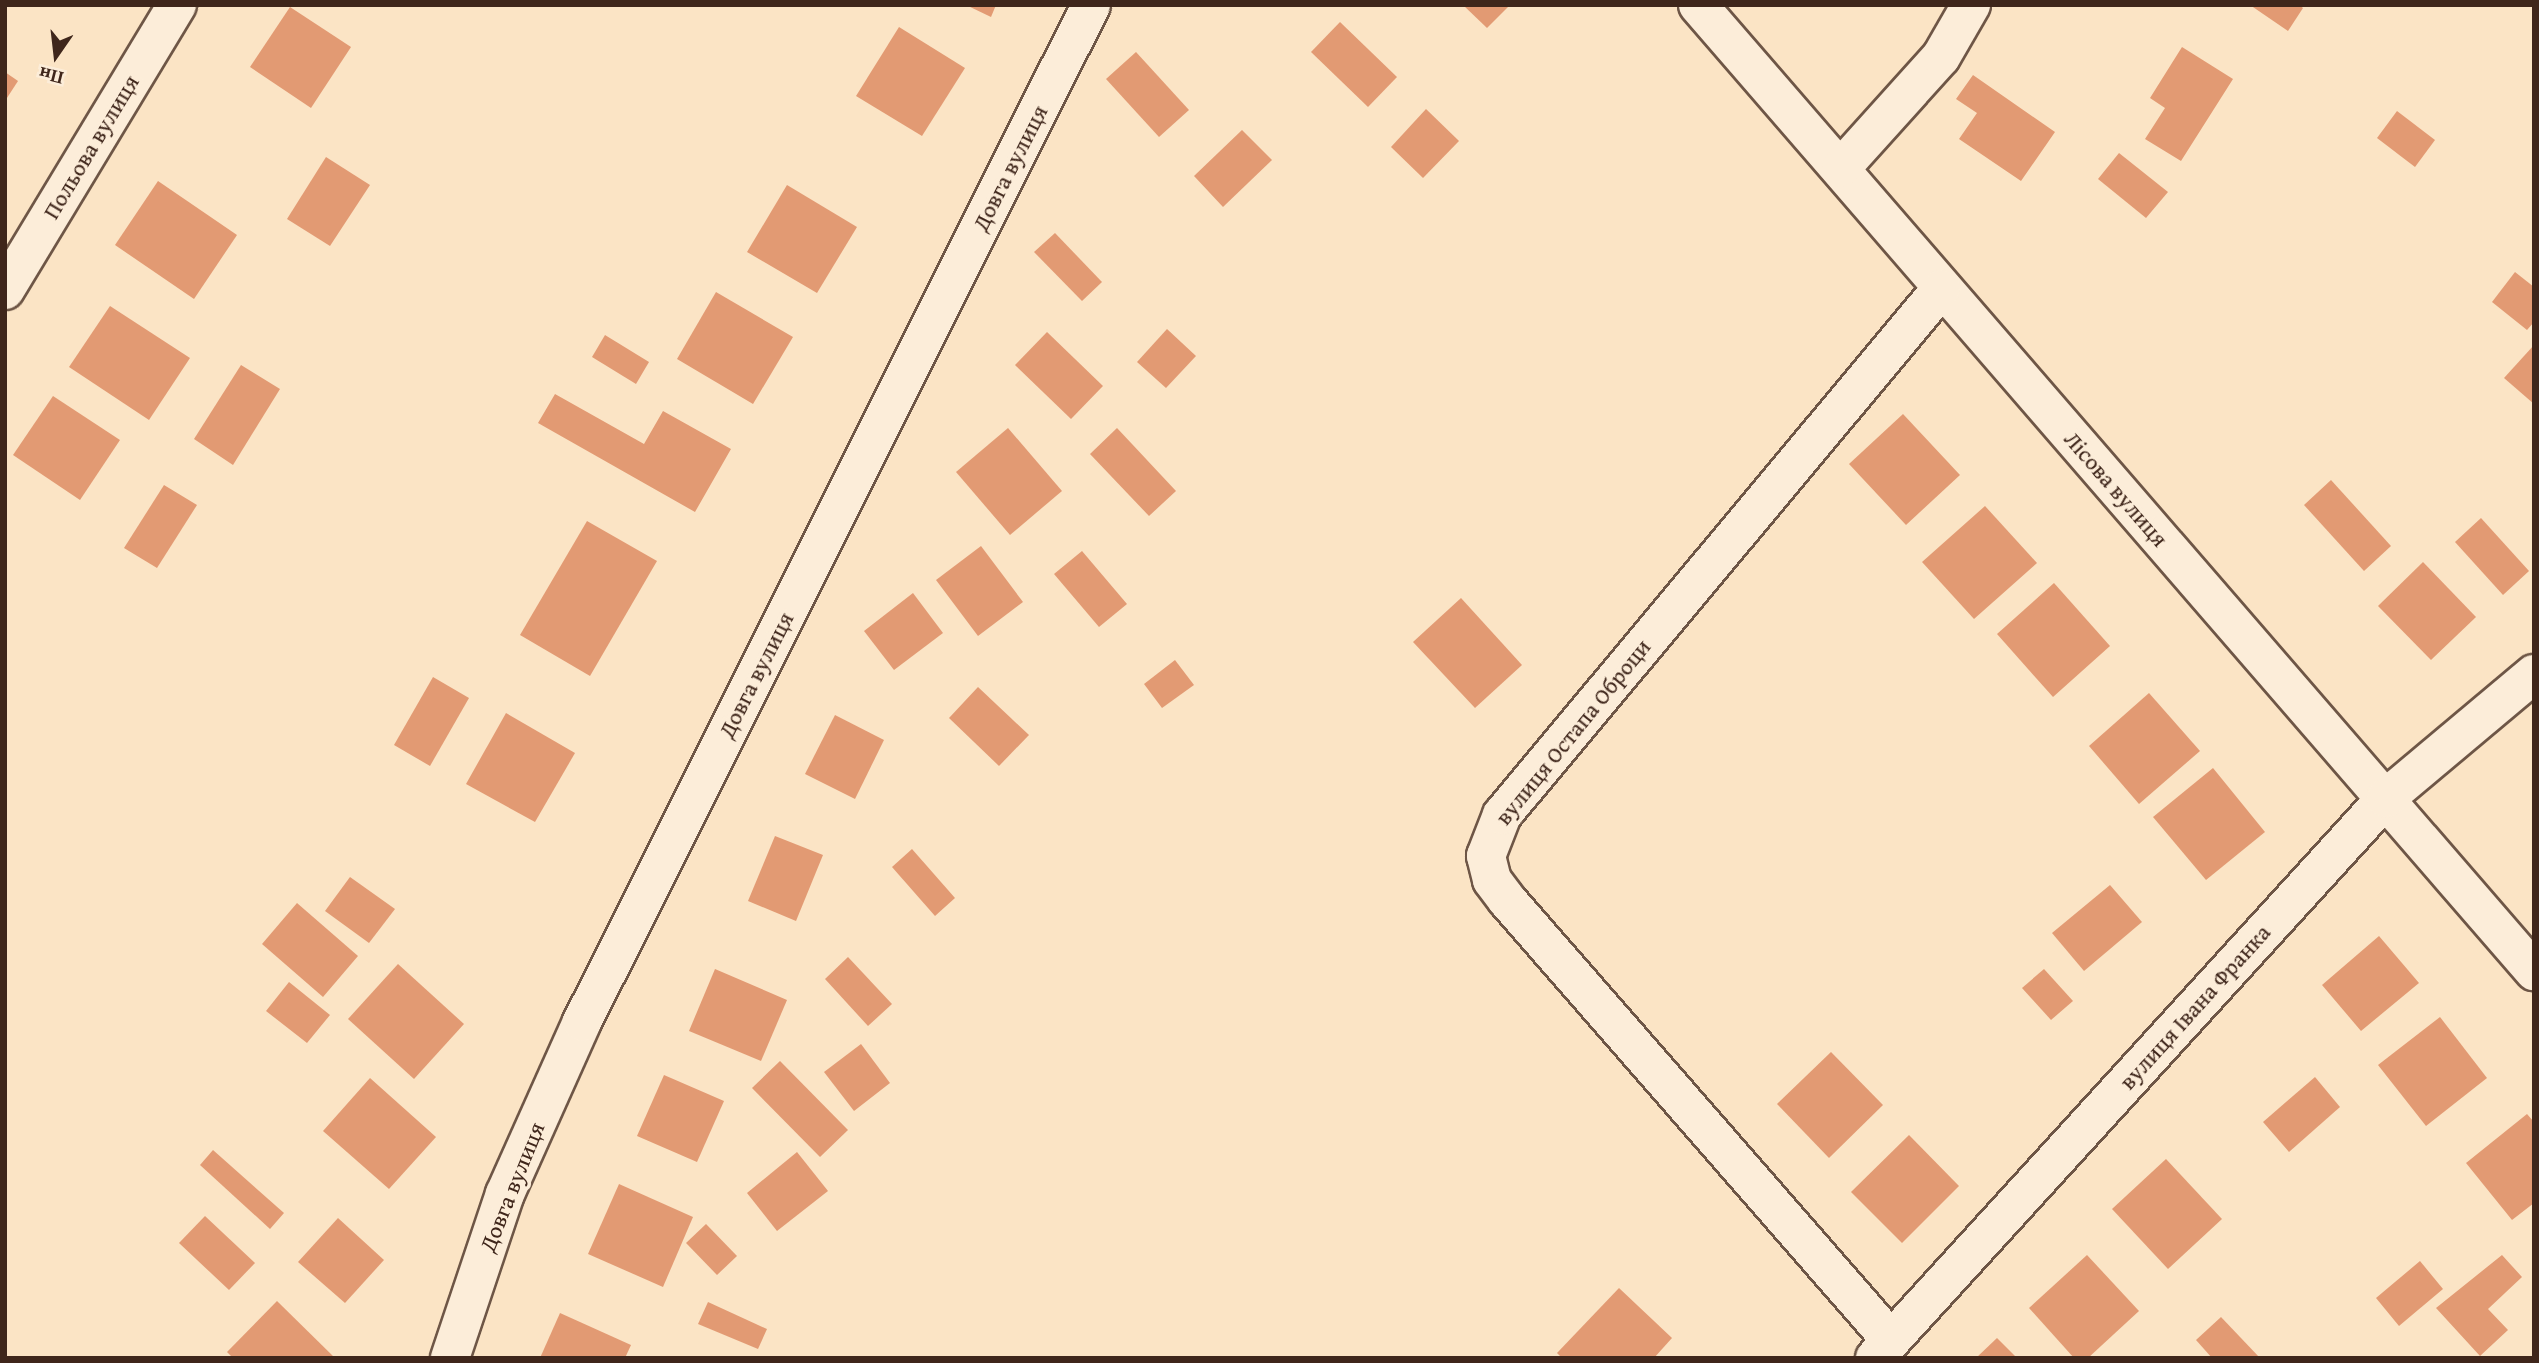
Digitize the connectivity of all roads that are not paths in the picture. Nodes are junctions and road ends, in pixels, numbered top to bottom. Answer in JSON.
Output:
{"nodes":[{"id":1,"x":177,"y":5,"type":"edge"},
{"id":2,"x":1091,"y":5,"type":"edge"},
{"id":3,"x":1698,"y":5,"type":"edge"},
{"id":4,"x":1971,"y":5,"type":"edge"},
{"id":5,"x":1841,"y":168,"type":"junction"},
{"id":6,"x":1941,"y":289,"type":"junction"},
{"id":7,"x":5,"y":290,"type":"edge"},
{"id":8,"x":2534,"y":674,"type":"edge"},
{"id":9,"x":2386,"y":799,"type":"junction"},
{"id":10,"x":2534,"y":971,"type":"edge"},
{"id":11,"x":1883,"y":1349,"type":"edge"},
{"id":12,"x":450,"y":1358,"type":"edge"}],
"edges":[{"from":1,"to":7,"type":"street","name":"Польова вулиця"},
{"from":2,"to":12,"type":"street","name":"Довга вулиця"},
{"from":3,"to":5,"type":"street","name":"Лісова вулиця"},
{"from":4,"to":5,"type":"street"},
{"from":5,"to":6,"type":"street","name":"Лісова вулиця"},
{"from":6,"to":9,"type":"street","name":"Лісова вулиця"},
{"from":6,"to":11,"type":"street","name":"вулиця Остапа Оброци"},
{"from":8,"to":9,"type":"street","name":"вулиця Івана Франка"},
{"from":9,"to":10,"type":"street","name":"Лісова вулиця"},
{"from":9,"to":11,"type":"street","name":"вулиця Івана Франка"}]}
